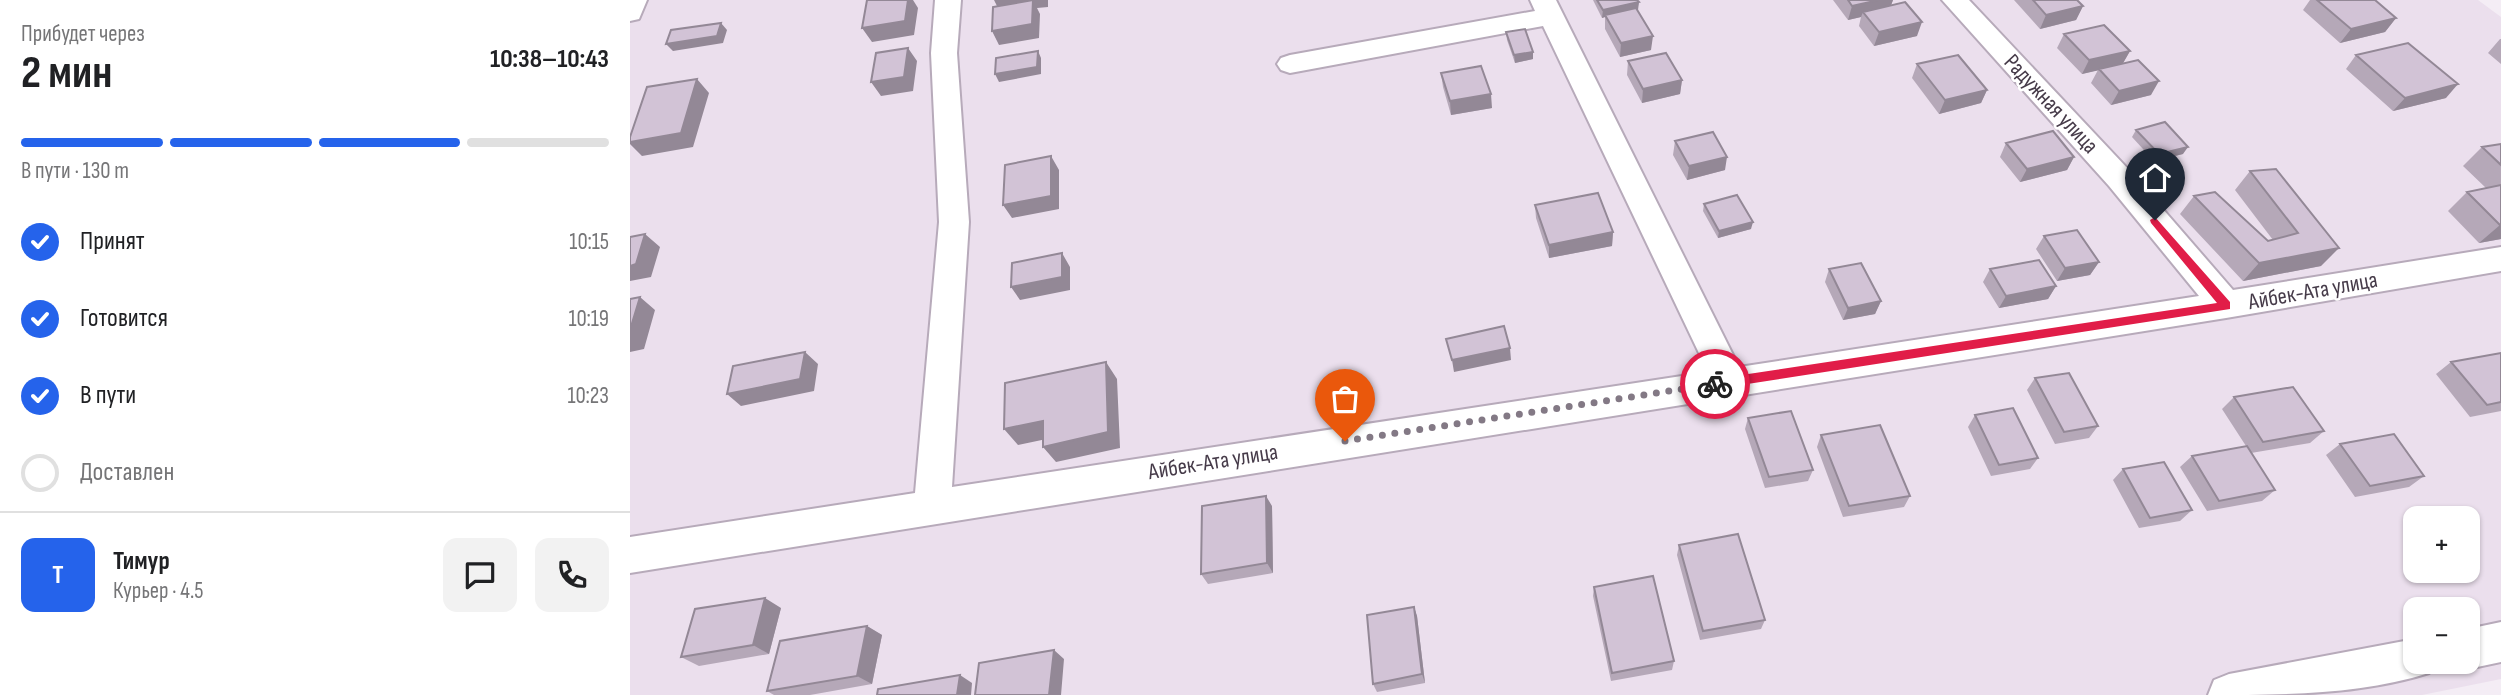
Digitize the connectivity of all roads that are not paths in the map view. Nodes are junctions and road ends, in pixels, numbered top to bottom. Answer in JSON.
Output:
{"nodes":[{"id":1,"x":634,"y":0,"type":"edge"},
{"id":2,"x":948,"y":0,"type":"edge"},
{"id":3,"x":1955,"y":0,"type":"edge"},
{"id":4,"x":1547,"y":8,"type":"edge"},
{"id":5,"x":630,"y":13,"type":"edge"},
{"id":6,"x":1290,"y":64,"type":"dead end"},
{"id":7,"x":2501,"y":259,"type":"edge"},
{"id":8,"x":2227,"y":306,"type":"junction"},
{"id":9,"x":1729,"y":382,"type":"junction"},
{"id":10,"x":932,"y":505,"type":"junction"},
{"id":11,"x":630,"y":555,"type":"edge"},
{"id":12,"x":2501,"y":642,"type":"edge"},
{"id":13,"x":2480,"y":646,"type":"edge"},
{"id":14,"x":2403,"y":661,"type":"edge"},
{"id":15,"x":2230,"y":695,"type":"edge"}],
"edges":[{"from":1,"to":5,"type":"street"},
{"from":2,"to":10,"type":"street"},
{"from":3,"to":8,"type":"street","name":"Радужная улица"},
{"from":4,"to":6,"type":"street"},
{"from":4,"to":9,"type":"street"},
{"from":7,"to":8,"type":"street","name":"Айбек-Ата улица"},
{"from":8,"to":9,"type":"street","name":"Айбек-Ата улица"},
{"from":9,"to":10,"type":"street","name":"Айбек-Ата улица"},
{"from":10,"to":11,"type":"street","name":"Айбек-Ата улица"},
{"from":12,"to":13,"type":"street"},
{"from":14,"to":15,"type":"street"}]}
